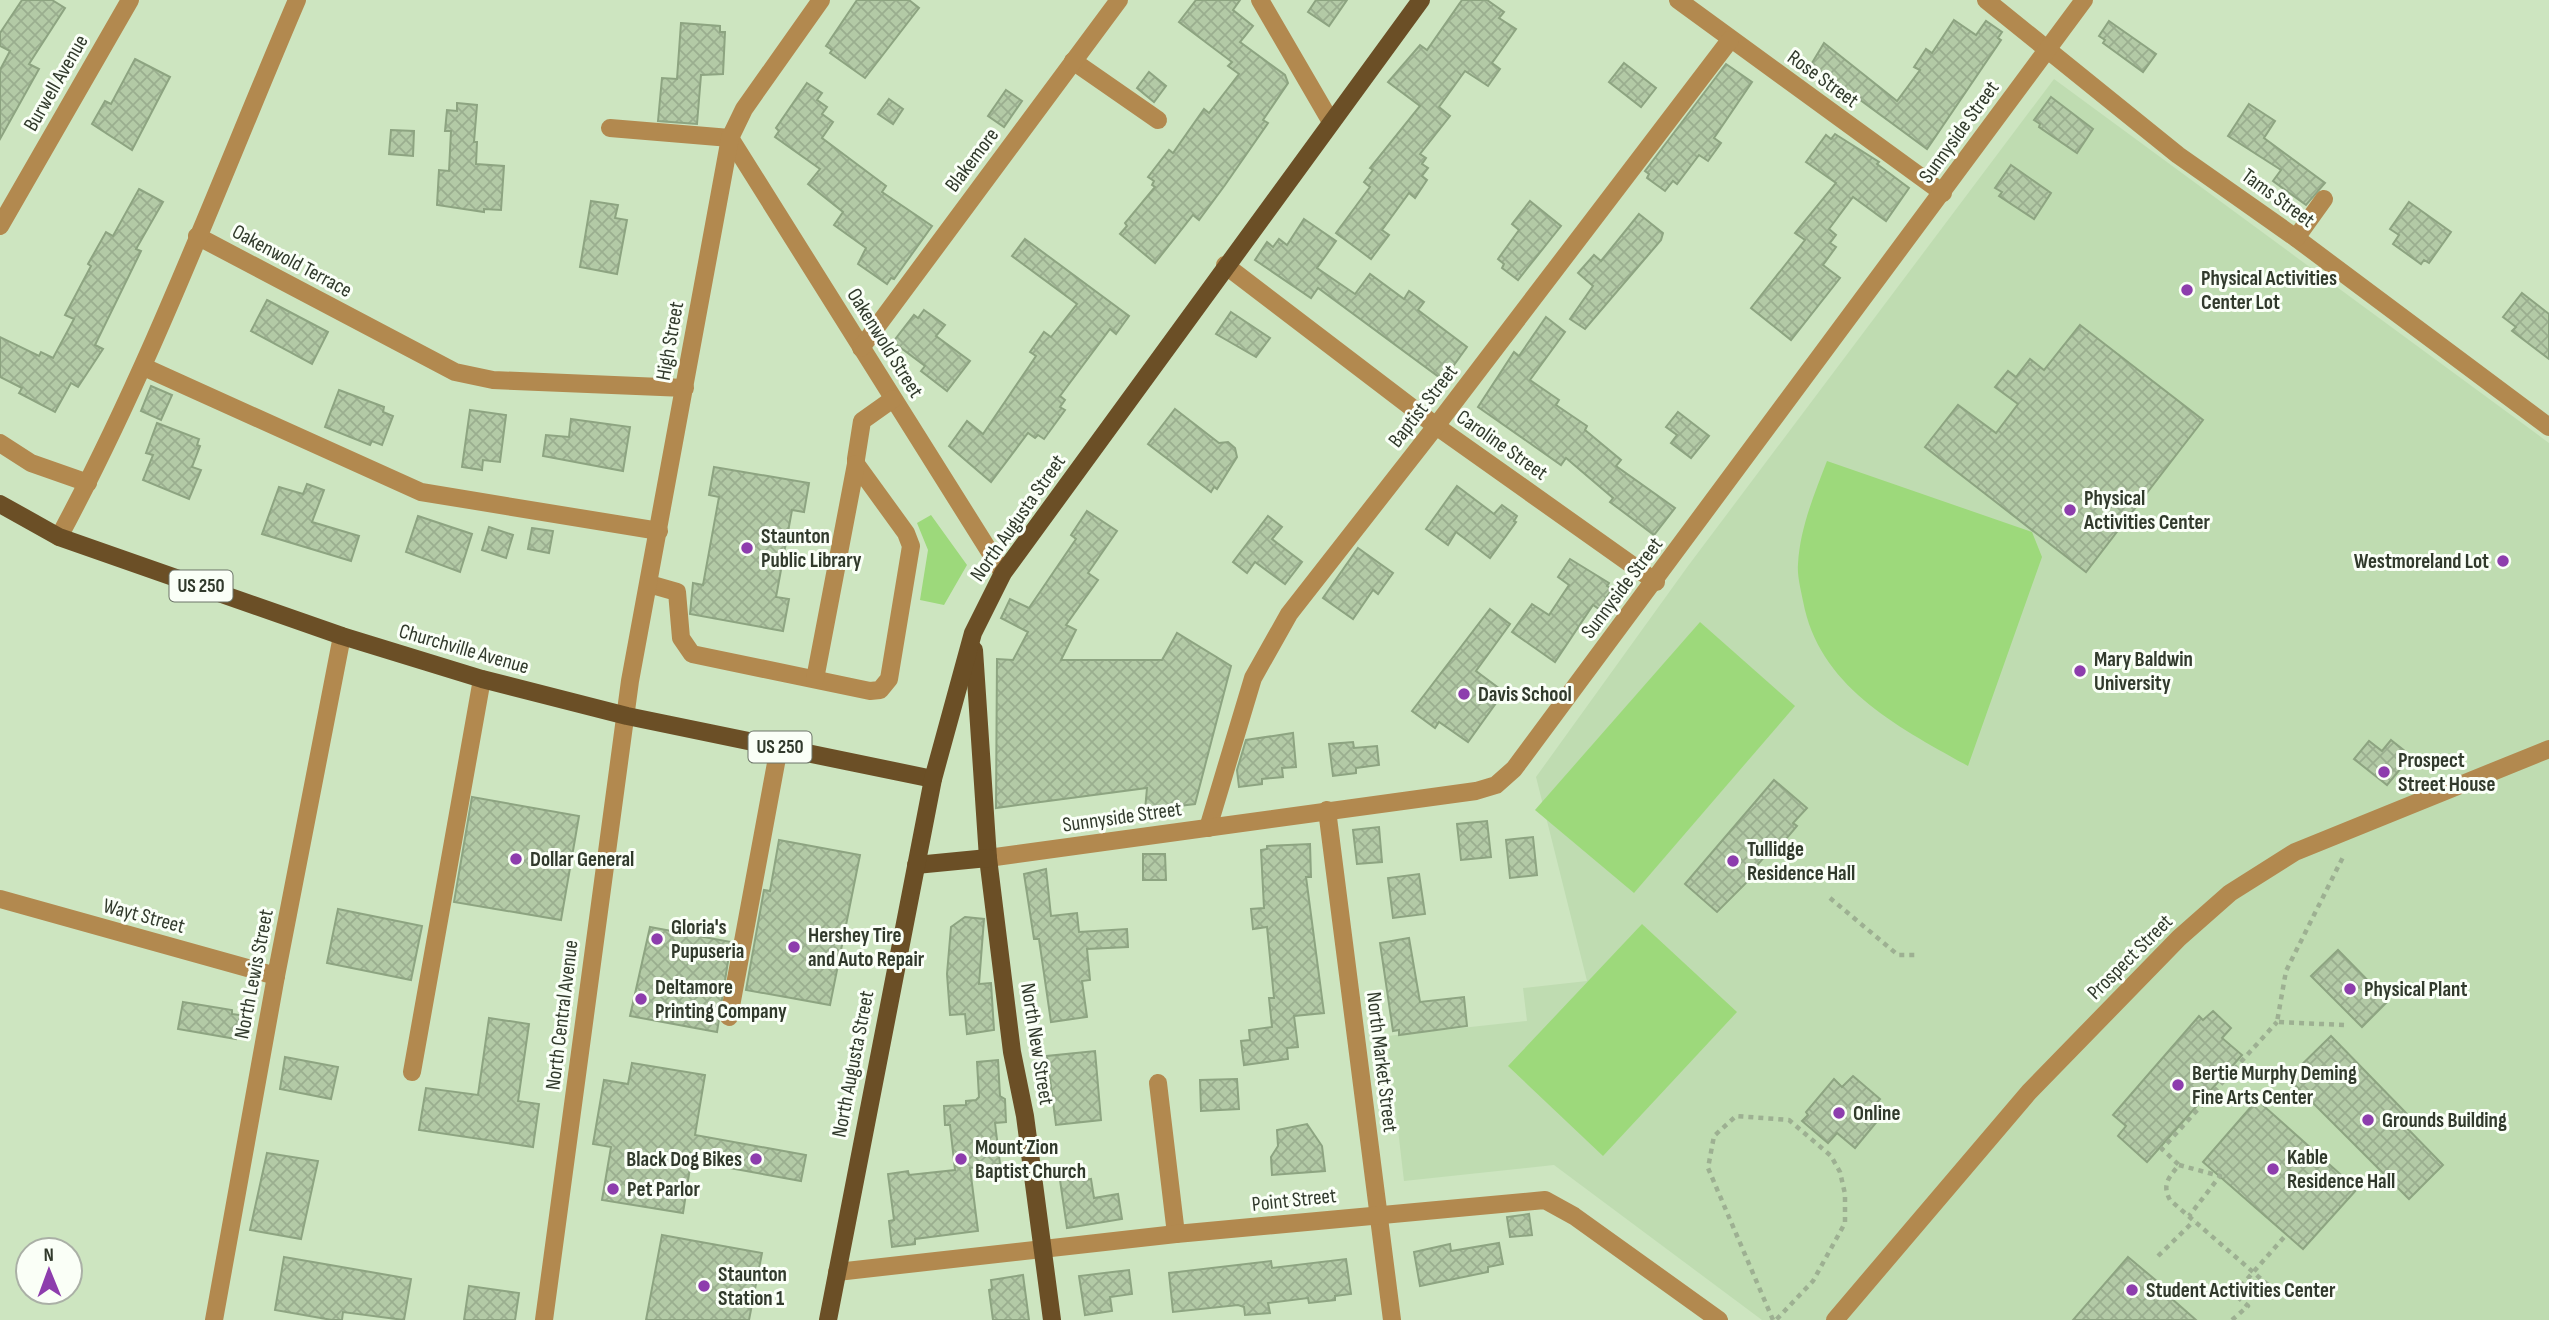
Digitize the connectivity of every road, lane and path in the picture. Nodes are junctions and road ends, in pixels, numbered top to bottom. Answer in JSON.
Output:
{"nodes":[{"id":1,"x":297,"y":0,"type":"edge"},
{"id":2,"x":821,"y":0,"type":"edge"},
{"id":3,"x":1119,"y":0,"type":"edge"},
{"id":4,"x":1260,"y":0,"type":"edge"},
{"id":5,"x":1421,"y":0,"type":"edge"},
{"id":6,"x":1678,"y":0,"type":"edge"},
{"id":7,"x":1986,"y":0,"type":"edge"},
{"id":8,"x":2084,"y":0,"type":"edge"},
{"id":9,"x":123,"y":3,"type":"edge"},
{"id":10,"x":1730,"y":40,"type":"junction"},
{"id":11,"x":2048,"y":48,"type":"junction"},
{"id":12,"x":1073,"y":61,"type":"junction"},
{"id":13,"x":1158,"y":120,"type":"dead end"},
{"id":14,"x":1331,"y":122,"type":"junction"},
{"id":15,"x":610,"y":128,"type":"dead end"},
{"id":16,"x":730,"y":138,"type":"junction"},
{"id":17,"x":1943,"y":193,"type":"junction"},
{"id":18,"x":2324,"y":199,"type":"dead end"},
{"id":19,"x":0,"y":226,"type":"edge"},
{"id":20,"x":197,"y":236,"type":"junction"},
{"id":21,"x":2297,"y":238,"type":"junction"},
{"id":22,"x":1225,"y":265,"type":"junction"},
{"id":23,"x":861,"y":348,"type":"junction"},
{"id":24,"x":144,"y":367,"type":"junction"},
{"id":25,"x":685,"y":388,"type":"junction"},
{"id":26,"x":893,"y":399,"type":"junction"},
{"id":27,"x":1436,"y":426,"type":"junction"},
{"id":28,"x":2549,"y":427,"type":"edge"},
{"id":29,"x":0,"y":443,"type":"edge"},
{"id":30,"x":856,"y":464,"type":"junction"},
{"id":31,"x":88,"y":483,"type":"junction"},
{"id":32,"x":0,"y":504,"type":"edge"},
{"id":33,"x":659,"y":531,"type":"junction"},
{"id":34,"x":59,"y":537,"type":"junction"},
{"id":35,"x":1003,"y":573,"type":"junction"},
{"id":36,"x":1656,"y":582,"type":"junction"},
{"id":37,"x":649,"y":584,"type":"junction"},
{"id":38,"x":973,"y":633,"type":"junction"},
{"id":39,"x":342,"y":636,"type":"junction"},
{"id":40,"x":482,"y":679,"type":"junction"},
{"id":41,"x":815,"y":679,"type":"junction"},
{"id":42,"x":627,"y":716,"type":"junction"},
{"id":43,"x":779,"y":747,"type":"junction"},
{"id":44,"x":2549,"y":749,"type":"edge"},
{"id":45,"x":933,"y":779,"type":"junction"},
{"id":46,"x":1326,"y":810,"type":"junction"},
{"id":47,"x":1208,"y":828,"type":"junction"},
{"id":48,"x":2344,"y":855,"type":"dead end"},
{"id":49,"x":988,"y":858,"type":"junction"},
{"id":50,"x":916,"y":865,"type":"junction"},
{"id":51,"x":1830,"y":898,"type":"dead end"},
{"id":52,"x":0,"y":899,"type":"edge"},
{"id":53,"x":1916,"y":955,"type":"dead end"},
{"id":54,"x":276,"y":976,"type":"junction"},
{"id":55,"x":729,"y":1017,"type":"dead end"},
{"id":56,"x":2277,"y":1022,"type":"junction"},
{"id":57,"x":2344,"y":1025,"type":"dead end"},
{"id":58,"x":412,"y":1072,"type":"dead end"},
{"id":59,"x":1158,"y":1083,"type":"dead end"},
{"id":60,"x":2179,"y":1165,"type":"junction"},
{"id":61,"x":1378,"y":1214,"type":"junction"},
{"id":62,"x":2189,"y":1216,"type":"junction"},
{"id":63,"x":2194,"y":1221,"type":"junction"},
{"id":64,"x":1176,"y":1234,"type":"junction"},
{"id":65,"x":2286,"y":1235,"type":"dead end"},
{"id":66,"x":1043,"y":1251,"type":"junction"},
{"id":67,"x":2158,"y":1256,"type":"dead end"},
{"id":68,"x":837,"y":1272,"type":"junction"},
{"id":69,"x":2253,"y":1272,"type":"junction"},
{"id":70,"x":2268,"y":1285,"type":"dead end"},
{"id":71,"x":214,"y":1320,"type":"edge"},
{"id":72,"x":544,"y":1320,"type":"edge"},
{"id":73,"x":828,"y":1320,"type":"edge"},
{"id":74,"x":1052,"y":1320,"type":"edge"},
{"id":75,"x":1392,"y":1320,"type":"edge"},
{"id":76,"x":1719,"y":1320,"type":"edge"},
{"id":77,"x":1775,"y":1320,"type":"edge"},
{"id":78,"x":1835,"y":1320,"type":"edge"},
{"id":79,"x":2232,"y":1320,"type":"edge"}],
"edges":[{"from":1,"to":20,"type":"street"},
{"from":2,"to":16,"type":"street","name":"High Street"},
{"from":3,"to":12,"type":"street","name":"Blakemore"},
{"from":4,"to":14,"type":"street"},
{"from":5,"to":14,"type":"main road","name":"North Augusta Street"},
{"from":6,"to":10,"type":"street","name":"Rose Street"},
{"from":7,"to":11,"type":"street","name":"Tams Street"},
{"from":8,"to":11,"type":"street","name":"Sunnyside Street"},
{"from":9,"to":19,"type":"street","name":"Burwell Avenue"},
{"from":10,"to":17,"type":"street","name":"Rose Street"},
{"from":10,"to":27,"type":"street","name":"Baptist Street"},
{"from":11,"to":17,"type":"street","name":"Sunnyside Street"},
{"from":11,"to":21,"type":"street","name":"Tams Street"},
{"from":12,"to":13,"type":"street"},
{"from":12,"to":23,"type":"street","name":"Blakemore"},
{"from":14,"to":22,"type":"main road","name":"North Augusta Street"},
{"from":15,"to":16,"type":"street"},
{"from":16,"to":23,"type":"street","name":"Oakenwold Street"},
{"from":16,"to":25,"type":"street","name":"High Street"},
{"from":17,"to":36,"type":"street","name":"Sunnyside Street"},
{"from":18,"to":21,"type":"street"},
{"from":20,"to":24,"type":"street"},
{"from":20,"to":25,"type":"street","name":"Oakenwold Terrace"},
{"from":21,"to":28,"type":"street","name":"Tams Street"},
{"from":22,"to":27,"type":"street","name":"Caroline Street"},
{"from":22,"to":35,"type":"main road","name":"North Augusta Street"},
{"from":23,"to":26,"type":"street","name":"Oakenwold Street"},
{"from":24,"to":31,"type":"street"},
{"from":24,"to":33,"type":"street"},
{"from":25,"to":33,"type":"street","name":"High Street"},
{"from":26,"to":30,"type":"street"},
{"from":26,"to":35,"type":"street","name":"Oakenwold Street"},
{"from":27,"to":36,"type":"street","name":"Caroline Street"},
{"from":27,"to":47,"type":"street","name":"Baptist Street"},
{"from":29,"to":31,"type":"street"},
{"from":30,"to":41,"type":"street"},
{"from":30,"to":41,"type":"street"},
{"from":31,"to":34,"type":"street"},
{"from":32,"to":34,"type":"main road","name":"Churchville Avenue","number":"US 250"},
{"from":33,"to":37,"type":"street","name":"High Street"},
{"from":34,"to":39,"type":"main road","name":"Churchville Avenue","number":"US 250"},
{"from":35,"to":38,"type":"main road","name":"North Augusta Street"},
{"from":36,"to":46,"type":"street","name":"Sunnyside Street"},
{"from":37,"to":41,"type":"street"},
{"from":37,"to":42,"type":"street","name":"High Street"},
{"from":38,"to":45,"type":"main road","name":"North Augusta Street"},
{"from":38,"to":49,"type":"main road","name":"North New Street"},
{"from":39,"to":40,"type":"main road","name":"Churchville Avenue","number":"US 250"},
{"from":39,"to":54,"type":"street","name":"North Lewis Street"},
{"from":40,"to":42,"type":"main road","name":"Churchville Avenue","number":"US 250"},
{"from":40,"to":58,"type":"street"},
{"from":42,"to":43,"type":"main road","name":"Churchville Avenue","number":"US 250"},
{"from":42,"to":72,"type":"street","name":"North Central Avenue"},
{"from":43,"to":45,"type":"main road","name":"Churchville Avenue","number":"US 250"},
{"from":43,"to":55,"type":"street"},
{"from":44,"to":78,"type":"street","name":"Prospect Street"},
{"from":45,"to":50,"type":"main road","name":"North Augusta Street"},
{"from":46,"to":47,"type":"street","name":"Sunnyside Street"},
{"from":46,"to":61,"type":"street","name":"North Market Street"},
{"from":47,"to":49,"type":"street","name":"Sunnyside Street"},
{"from":48,"to":56,"type":"path"},
{"from":49,"to":50,"type":"main road"},
{"from":49,"to":66,"type":"main road","name":"North New Street"},
{"from":50,"to":68,"type":"main road","name":"North Augusta Street"},
{"from":51,"to":53,"type":"path"},
{"from":52,"to":54,"type":"street","name":"Wayt Street"},
{"from":54,"to":71,"type":"street","name":"North Lewis Street"},
{"from":56,"to":57,"type":"path"},
{"from":56,"to":60,"type":"path"},
{"from":59,"to":64,"type":"street"},
{"from":60,"to":62,"type":"path"},
{"from":60,"to":62,"type":"path"},
{"from":61,"to":64,"type":"street","name":"Point Street"},
{"from":61,"to":75,"type":"street","name":"North Market Street"},
{"from":61,"to":76,"type":"street","name":"Point Street"},
{"from":62,"to":63,"type":"path"},
{"from":63,"to":67,"type":"path"},
{"from":63,"to":69,"type":"path"},
{"from":64,"to":66,"type":"street","name":"Point Street"},
{"from":65,"to":69,"type":"path"},
{"from":66,"to":68,"type":"street","name":"Point Street"},
{"from":66,"to":74,"type":"main road","name":"North New Street"},
{"from":68,"to":73,"type":"main road","name":"North Augusta Street"},
{"from":69,"to":70,"type":"path"},
{"from":69,"to":79,"type":"path"},
{"from":77,"to":77,"type":"path"}]}
